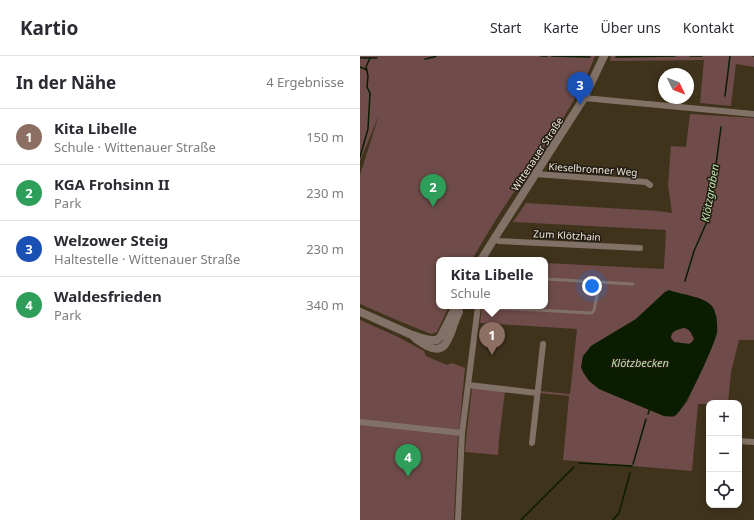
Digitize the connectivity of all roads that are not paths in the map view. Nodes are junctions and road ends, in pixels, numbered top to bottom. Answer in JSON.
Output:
{"nodes":[{"id":1,"x":604,"y":56,"type":"edge"},
{"id":2,"x":584,"y":98,"type":"junction"},
{"id":3,"x":754,"y":114,"type":"edge"},
{"id":4,"x":535,"y":174,"type":"junction"},
{"id":5,"x":650,"y":185,"type":"dead end"},
{"id":6,"x":494,"y":239,"type":"junction"},
{"id":7,"x":640,"y":248,"type":"dead end"},
{"id":8,"x":483,"y":257,"type":"edge"},
{"id":9,"x":548,"y":278,"type":"edge"},
{"id":10,"x":600,"y":282,"type":"junction"},
{"id":11,"x":633,"y":284,"type":"dead end"},
{"id":12,"x":456,"y":309,"type":"edge"},
{"id":13,"x":458,"y":309,"type":"edge"},
{"id":14,"x":478,"y":309,"type":"edge"},
{"id":15,"x":516,"y":309,"type":"edge"},
{"id":16,"x":360,"y":312,"type":"edge"},
{"id":17,"x":412,"y":335,"type":"junction"},
{"id":18,"x":437,"y":340,"type":"junction"},
{"id":19,"x":543,"y":344,"type":"dead end"},
{"id":20,"x":441,"y":348,"type":"junction"},
{"id":21,"x":468,"y":385,"type":"junction"},
{"id":22,"x":538,"y":393,"type":"junction"},
{"id":23,"x":360,"y":422,"type":"edge"},
{"id":24,"x":462,"y":433,"type":"junction"},
{"id":25,"x":742,"y":441,"type":"edge"},
{"id":26,"x":754,"y":442,"type":"edge"},
{"id":27,"x":532,"y":443,"type":"dead end"},
{"id":28,"x":458,"y":520,"type":"edge"}],
"edges":[{"from":1,"to":2,"type":"street","name":"Wittenauer Straße"},
{"from":2,"to":3,"type":"street"},
{"from":2,"to":4,"type":"street","name":"Wittenauer Straße"},
{"from":4,"to":5,"type":"street","name":"Kieselbronner Weg"},
{"from":4,"to":6,"type":"street","name":"Wittenauer Straße"},
{"from":6,"to":7,"type":"street","name":"Zum Klötzhain"},
{"from":6,"to":8,"type":"street","name":"Wittenauer Straße"},
{"from":9,"to":10,"type":"lane"},
{"from":10,"to":11,"type":"lane"},
{"from":10,"to":15,"type":"lane"},
{"from":12,"to":18,"type":"street"},
{"from":13,"to":20,"type":"street"},
{"from":14,"to":21,"type":"street"},
{"from":16,"to":17,"type":"street"},
{"from":17,"to":18,"type":"street"},
{"from":17,"to":20,"type":"street"},
{"from":18,"to":20,"type":"street"},
{"from":19,"to":22,"type":"street"},
{"from":21,"to":22,"type":"street"},
{"from":21,"to":24,"type":"street"},
{"from":22,"to":27,"type":"street"},
{"from":23,"to":24,"type":"street"},
{"from":24,"to":28,"type":"street"},
{"from":25,"to":26,"type":"street"}]}
